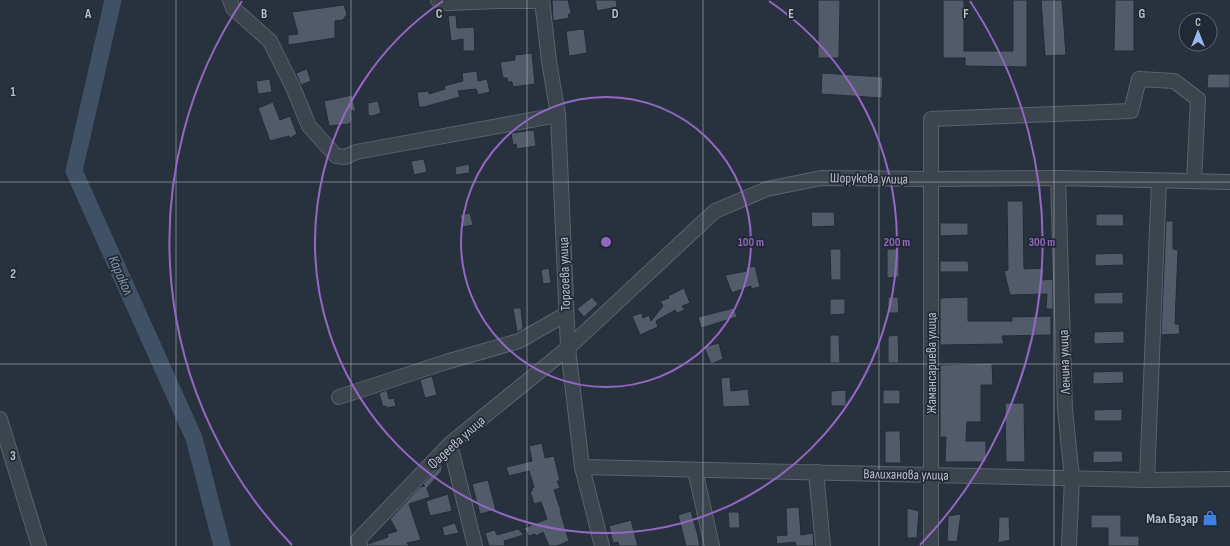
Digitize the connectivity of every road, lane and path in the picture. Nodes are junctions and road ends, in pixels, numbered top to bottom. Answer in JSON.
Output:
{"nodes":[{"id":1,"x":230,"y":0,"type":"edge"},
{"id":2,"x":438,"y":0,"type":"edge"},
{"id":3,"x":542,"y":1,"type":"edge"},
{"id":4,"x":558,"y":115,"type":"junction"},
{"id":5,"x":1058,"y":178,"type":"junction"},
{"id":6,"x":930,"y":179,"type":"junction"},
{"id":7,"x":1159,"y":181,"type":"junction"},
{"id":8,"x":1194,"y":181,"type":"junction"},
{"id":9,"x":1230,"y":182,"type":"edge"},
{"id":10,"x":566,"y":314,"type":"junction"},
{"id":11,"x":568,"y":348,"type":"junction"},
{"id":12,"x":339,"y":397,"type":"dead end"},
{"id":13,"x":0,"y":419,"type":"edge"},
{"id":14,"x":3,"y":438,"type":"edge"},
{"id":15,"x":450,"y":444,"type":"junction"},
{"id":16,"x":582,"y":467,"type":"junction"},
{"id":17,"x":695,"y":470,"type":"junction"},
{"id":18,"x":816,"y":472,"type":"junction"},
{"id":19,"x":931,"y":475,"type":"junction"},
{"id":20,"x":1072,"y":478,"type":"junction"},
{"id":21,"x":1230,"y":479,"type":"edge"},
{"id":22,"x":1147,"y":480,"type":"junction"},
{"id":23,"x":39,"y":546,"type":"edge"},
{"id":24,"x":360,"y":546,"type":"edge"},
{"id":25,"x":475,"y":546,"type":"edge"},
{"id":26,"x":602,"y":546,"type":"edge"},
{"id":27,"x":712,"y":546,"type":"edge"},
{"id":28,"x":823,"y":546,"type":"edge"},
{"id":29,"x":931,"y":546,"type":"edge"},
{"id":30,"x":1069,"y":546,"type":"edge"}],
"edges":[{"from":1,"to":4,"type":"street"},
{"from":2,"to":3,"type":"street"},
{"from":3,"to":4,"type":"street","name":"Торгоева улица"},
{"from":4,"to":10,"type":"street","name":"Торгоева улица"},
{"from":5,"to":6,"type":"street","name":"Шорукова улица"},
{"from":5,"to":7,"type":"street","name":"Шорукова улица"},
{"from":5,"to":20,"type":"street","name":"Ленина улица"},
{"from":6,"to":8,"type":"street","name":"Жамансариева улица"},
{"from":6,"to":11,"type":"street","name":"Шорукова улица"},
{"from":6,"to":19,"type":"street","name":"Жамансариева улица"},
{"from":7,"to":8,"type":"street","name":"Шорукова улица"},
{"from":7,"to":22,"type":"street"},
{"from":8,"to":9,"type":"street","name":"Шорукова улица"},
{"from":10,"to":11,"type":"street","name":"Торгоева улица"},
{"from":10,"to":12,"type":"street"},
{"from":11,"to":15,"type":"street","name":"Фадеева улица"},
{"from":11,"to":16,"type":"street","name":"Торгоева улица"},
{"from":13,"to":14,"type":"street"},
{"from":14,"to":23,"type":"street"},
{"from":15,"to":24,"type":"street","name":"Фадеева улица"},
{"from":15,"to":25,"type":"street"},
{"from":16,"to":17,"type":"street","name":"Валиханова улица"},
{"from":16,"to":26,"type":"street","name":"Торгоева улица"},
{"from":17,"to":18,"type":"street","name":"Валиханова улица"},
{"from":17,"to":27,"type":"street"},
{"from":18,"to":19,"type":"street","name":"Валиханова улица"},
{"from":18,"to":28,"type":"street"},
{"from":19,"to":20,"type":"street","name":"Валиханова улица"},
{"from":19,"to":29,"type":"street","name":"Жамансариева улица"},
{"from":20,"to":22,"type":"street","name":"Валиханова улица"},
{"from":20,"to":30,"type":"street","name":"Ленина улица"},
{"from":21,"to":22,"type":"street","name":"Валиханова улица"}]}
